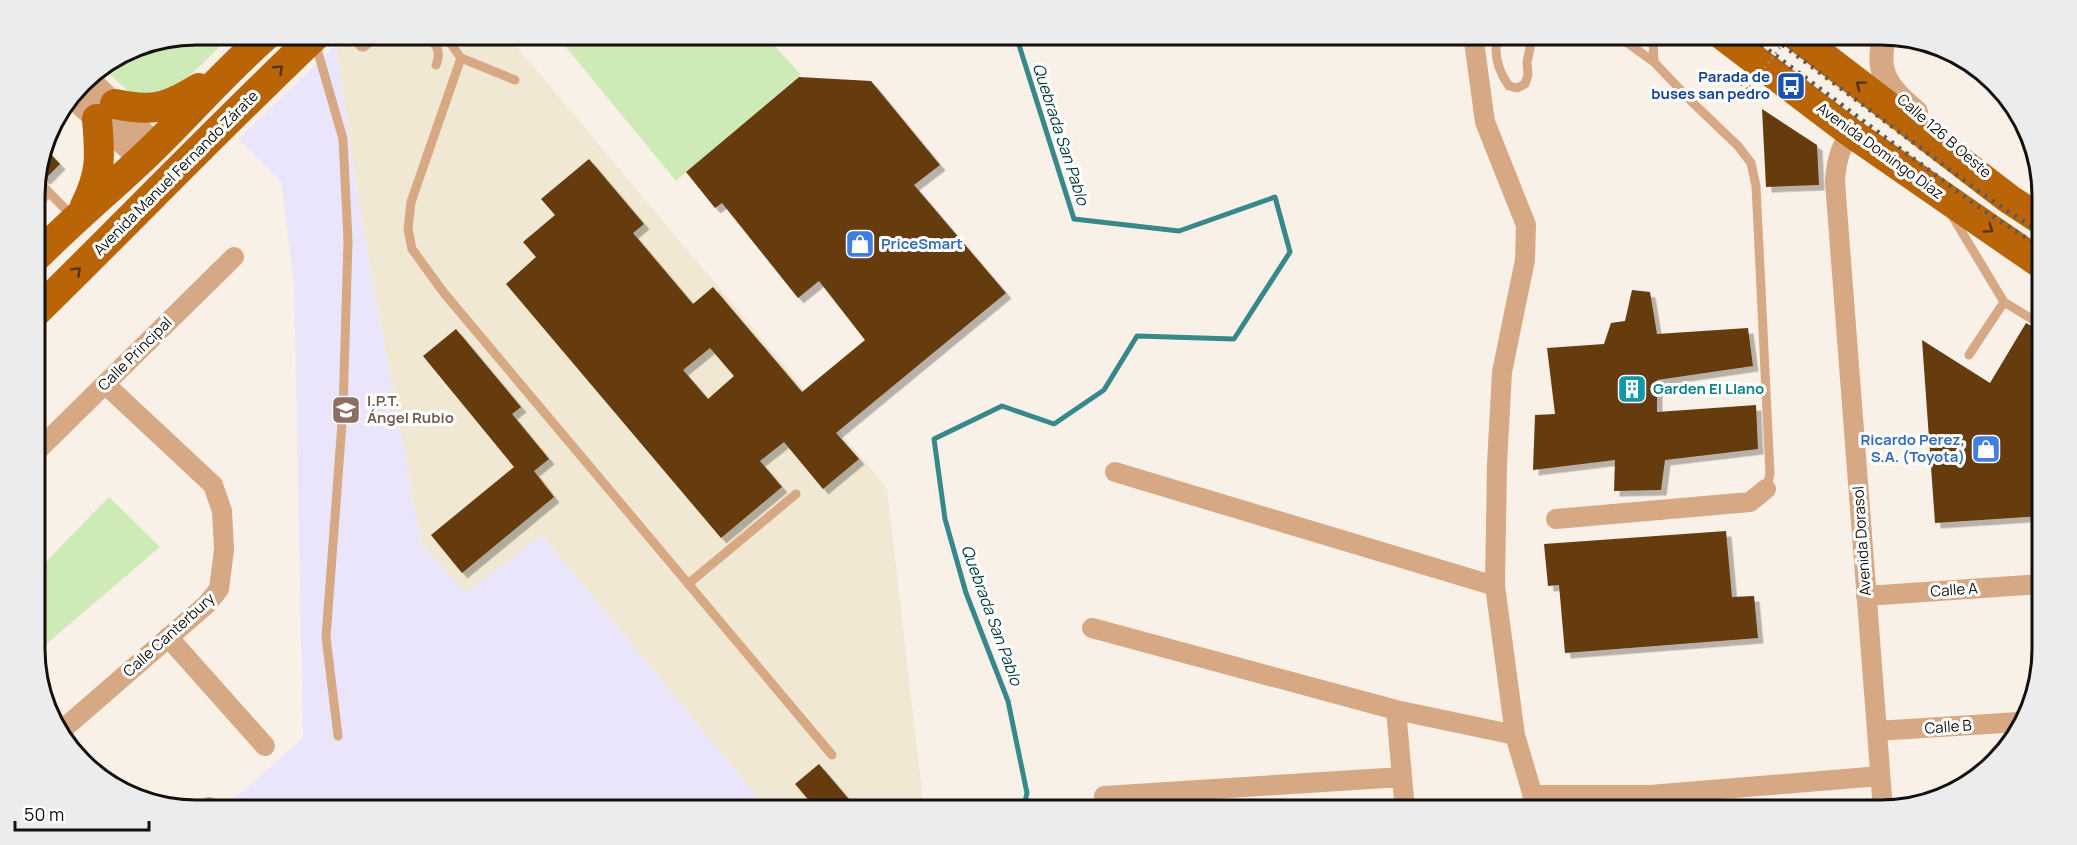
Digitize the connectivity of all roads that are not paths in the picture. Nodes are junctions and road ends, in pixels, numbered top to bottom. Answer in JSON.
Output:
{"nodes":[{"id":1,"x":255,"y":45,"type":"edge"},
{"id":2,"x":305,"y":45,"type":"edge"},
{"id":3,"x":317,"y":45,"type":"edge"},
{"id":4,"x":436,"y":45,"type":"edge"},
{"id":5,"x":452,"y":45,"type":"edge"},
{"id":6,"x":1480,"y":45,"type":"edge"},
{"id":7,"x":1492,"y":45,"type":"edge"},
{"id":8,"x":1531,"y":45,"type":"edge"},
{"id":9,"x":1630,"y":45,"type":"edge"},
{"id":10,"x":1653,"y":45,"type":"edge"},
{"id":11,"x":1735,"y":45,"type":"edge"},
{"id":12,"x":1806,"y":45,"type":"edge"},
{"id":13,"x":1882,"y":45,"type":"edge"},
{"id":14,"x":1486,"y":55,"type":"junction"},
{"id":15,"x":461,"y":58,"type":"junction"},
{"id":16,"x":236,"y":62,"type":"junction"},
{"id":17,"x":1654,"y":62,"type":"junction"},
{"id":18,"x":436,"y":65,"type":"dead end"},
{"id":19,"x":515,"y":80,"type":"dead end"},
{"id":20,"x":87,"y":91,"type":"edge"},
{"id":21,"x":106,"y":112,"type":"junction"},
{"id":22,"x":1850,"y":132,"type":"junction"},
{"id":23,"x":210,"y":136,"type":"junction"},
{"id":24,"x":147,"y":154,"type":"junction"},
{"id":25,"x":45,"y":188,"type":"edge"},
{"id":26,"x":49,"y":192,"type":"junction"},
{"id":27,"x":1939,"y":194,"type":"junction"},
{"id":28,"x":45,"y":196,"type":"edge"},
{"id":29,"x":2009,"y":199,"type":"junction"},
{"id":30,"x":136,"y":214,"type":"junction"},
{"id":31,"x":2032,"y":214,"type":"edge"},
{"id":32,"x":78,"y":216,"type":"junction"},
{"id":33,"x":45,"y":247,"type":"edge"},
{"id":34,"x":234,"y":257,"type":"dead end"},
{"id":35,"x":2032,"y":258,"type":"edge"},
{"id":36,"x":2004,"y":302,"type":"junction"},
{"id":37,"x":45,"y":303,"type":"edge"},
{"id":38,"x":2032,"y":319,"type":"edge"},
{"id":39,"x":1969,"y":356,"type":"dead end"},
{"id":40,"x":105,"y":384,"type":"junction"},
{"id":41,"x":45,"y":443,"type":"edge"},
{"id":42,"x":1115,"y":472,"type":"dead end"},
{"id":43,"x":1766,"y":489,"type":"joint"},
{"id":44,"x":796,"y":494,"type":"dead end"},
{"id":45,"x":1556,"y":519,"type":"dead end"},
{"id":46,"x":688,"y":584,"type":"junction"},
{"id":47,"x":2032,"y":585,"type":"edge"},
{"id":48,"x":1495,"y":586,"type":"junction"},
{"id":49,"x":1866,"y":596,"type":"junction"},
{"id":50,"x":1092,"y":628,"type":"dead end"},
{"id":51,"x":168,"y":637,"type":"junction"},
{"id":52,"x":1396,"y":710,"type":"junction"},
{"id":53,"x":2013,"y":722,"type":"edge"},
{"id":54,"x":66,"y":726,"type":"edge"},
{"id":55,"x":1877,"y":731,"type":"junction"},
{"id":56,"x":1515,"y":735,"type":"junction"},
{"id":57,"x":338,"y":736,"type":"dead end"},
{"id":58,"x":265,"y":746,"type":"dead end"},
{"id":59,"x":832,"y":755,"type":"dead end"},
{"id":60,"x":1880,"y":776,"type":"junction"},
{"id":61,"x":1401,"y":777,"type":"junction"},
{"id":62,"x":1104,"y":796,"type":"dead end"},
{"id":63,"x":1404,"y":800,"type":"edge"},
{"id":64,"x":1534,"y":800,"type":"edge"},
{"id":65,"x":1568,"y":800,"type":"edge"},
{"id":66,"x":1882,"y":800,"type":"edge"}],
"edges":[{"from":1,"to":16,"type":"main road"},
{"from":23,"to":2,"type":"main road","name":"Avenida Manuel Fernando Zárate","one_way":true},
{"from":3,"to":57,"type":"lane"},
{"from":4,"to":18,"type":"lane"},
{"from":5,"to":15,"type":"lane"},
{"from":6,"to":14,"type":"street"},
{"from":7,"to":14,"type":"lane"},
{"from":8,"to":14,"type":"lane"},
{"from":9,"to":17,"type":"lane"},
{"from":10,"to":17,"type":"lane"},
{"from":11,"to":22,"type":"main road","name":"Avenida Domingo Díaz"},
{"from":29,"to":12,"type":"main road","one_way":true},
{"from":13,"to":29,"type":"street","name":"Calle 126 B Oeste"},
{"from":14,"to":48,"type":"street"},
{"from":15,"to":19,"type":"lane"},
{"from":15,"to":46,"type":"lane"},
{"from":16,"to":21,"type":"main road"},
{"from":16,"to":24,"type":"main road"},
{"from":17,"to":43,"type":"lane"},
{"from":20,"to":21,"type":"street"},
{"from":21,"to":24,"type":"street"},
{"from":21,"to":32,"type":"main road"},
{"from":22,"to":27,"type":"main road","name":"Avenida Domingo Díaz"},
{"from":22,"to":49,"type":"street","name":"Avenida Dorasol"},
{"from":23,"to":24,"type":"main road"},
{"from":23,"to":30,"type":"main road","name":"Avenida Manuel Fernando Zárate"},
{"from":24,"to":30,"type":"main road"},
{"from":24,"to":32,"type":"main road"},
{"from":25,"to":26,"type":"lane"},
{"from":26,"to":28,"type":"lane"},
{"from":26,"to":32,"type":"lane"},
{"from":27,"to":35,"type":"main road","name":"Avenida Domingo Díaz","one_way":true},
{"from":27,"to":36,"type":"lane"},
{"from":29,"to":31,"type":"main road"},
{"from":37,"to":30,"type":"main road","name":"Avenida Manuel Fernando Zárate","one_way":true},
{"from":32,"to":33,"type":"main road"},
{"from":34,"to":40,"type":"street","name":"Calle Principal"},
{"from":36,"to":38,"type":"lane"},
{"from":36,"to":39,"type":"lane"},
{"from":40,"to":41,"type":"street","name":"Calle Principal"},
{"from":40,"to":51,"type":"street","name":"Calle Canterbury"},
{"from":42,"to":48,"type":"street"},
{"from":43,"to":45,"type":"street"},
{"from":44,"to":46,"type":"lane"},
{"from":46,"to":59,"type":"lane"},
{"from":47,"to":49,"type":"street","name":"Calle A"},
{"from":48,"to":56,"type":"street"},
{"from":49,"to":55,"type":"street","name":"Avenida Dorasol"},
{"from":50,"to":52,"type":"street"},
{"from":51,"to":54,"type":"street","name":"Calle Canterbury"},
{"from":51,"to":58,"type":"street"},
{"from":52,"to":56,"type":"street"},
{"from":52,"to":61,"type":"street"},
{"from":53,"to":55,"type":"street","name":"Calle B"},
{"from":55,"to":60,"type":"street","name":"Avenida Dorasol"},
{"from":56,"to":64,"type":"street"},
{"from":60,"to":65,"type":"street"},
{"from":60,"to":66,"type":"street","name":"Avenida Dorasol"},
{"from":61,"to":62,"type":"street"},
{"from":61,"to":63,"type":"street"}]}
